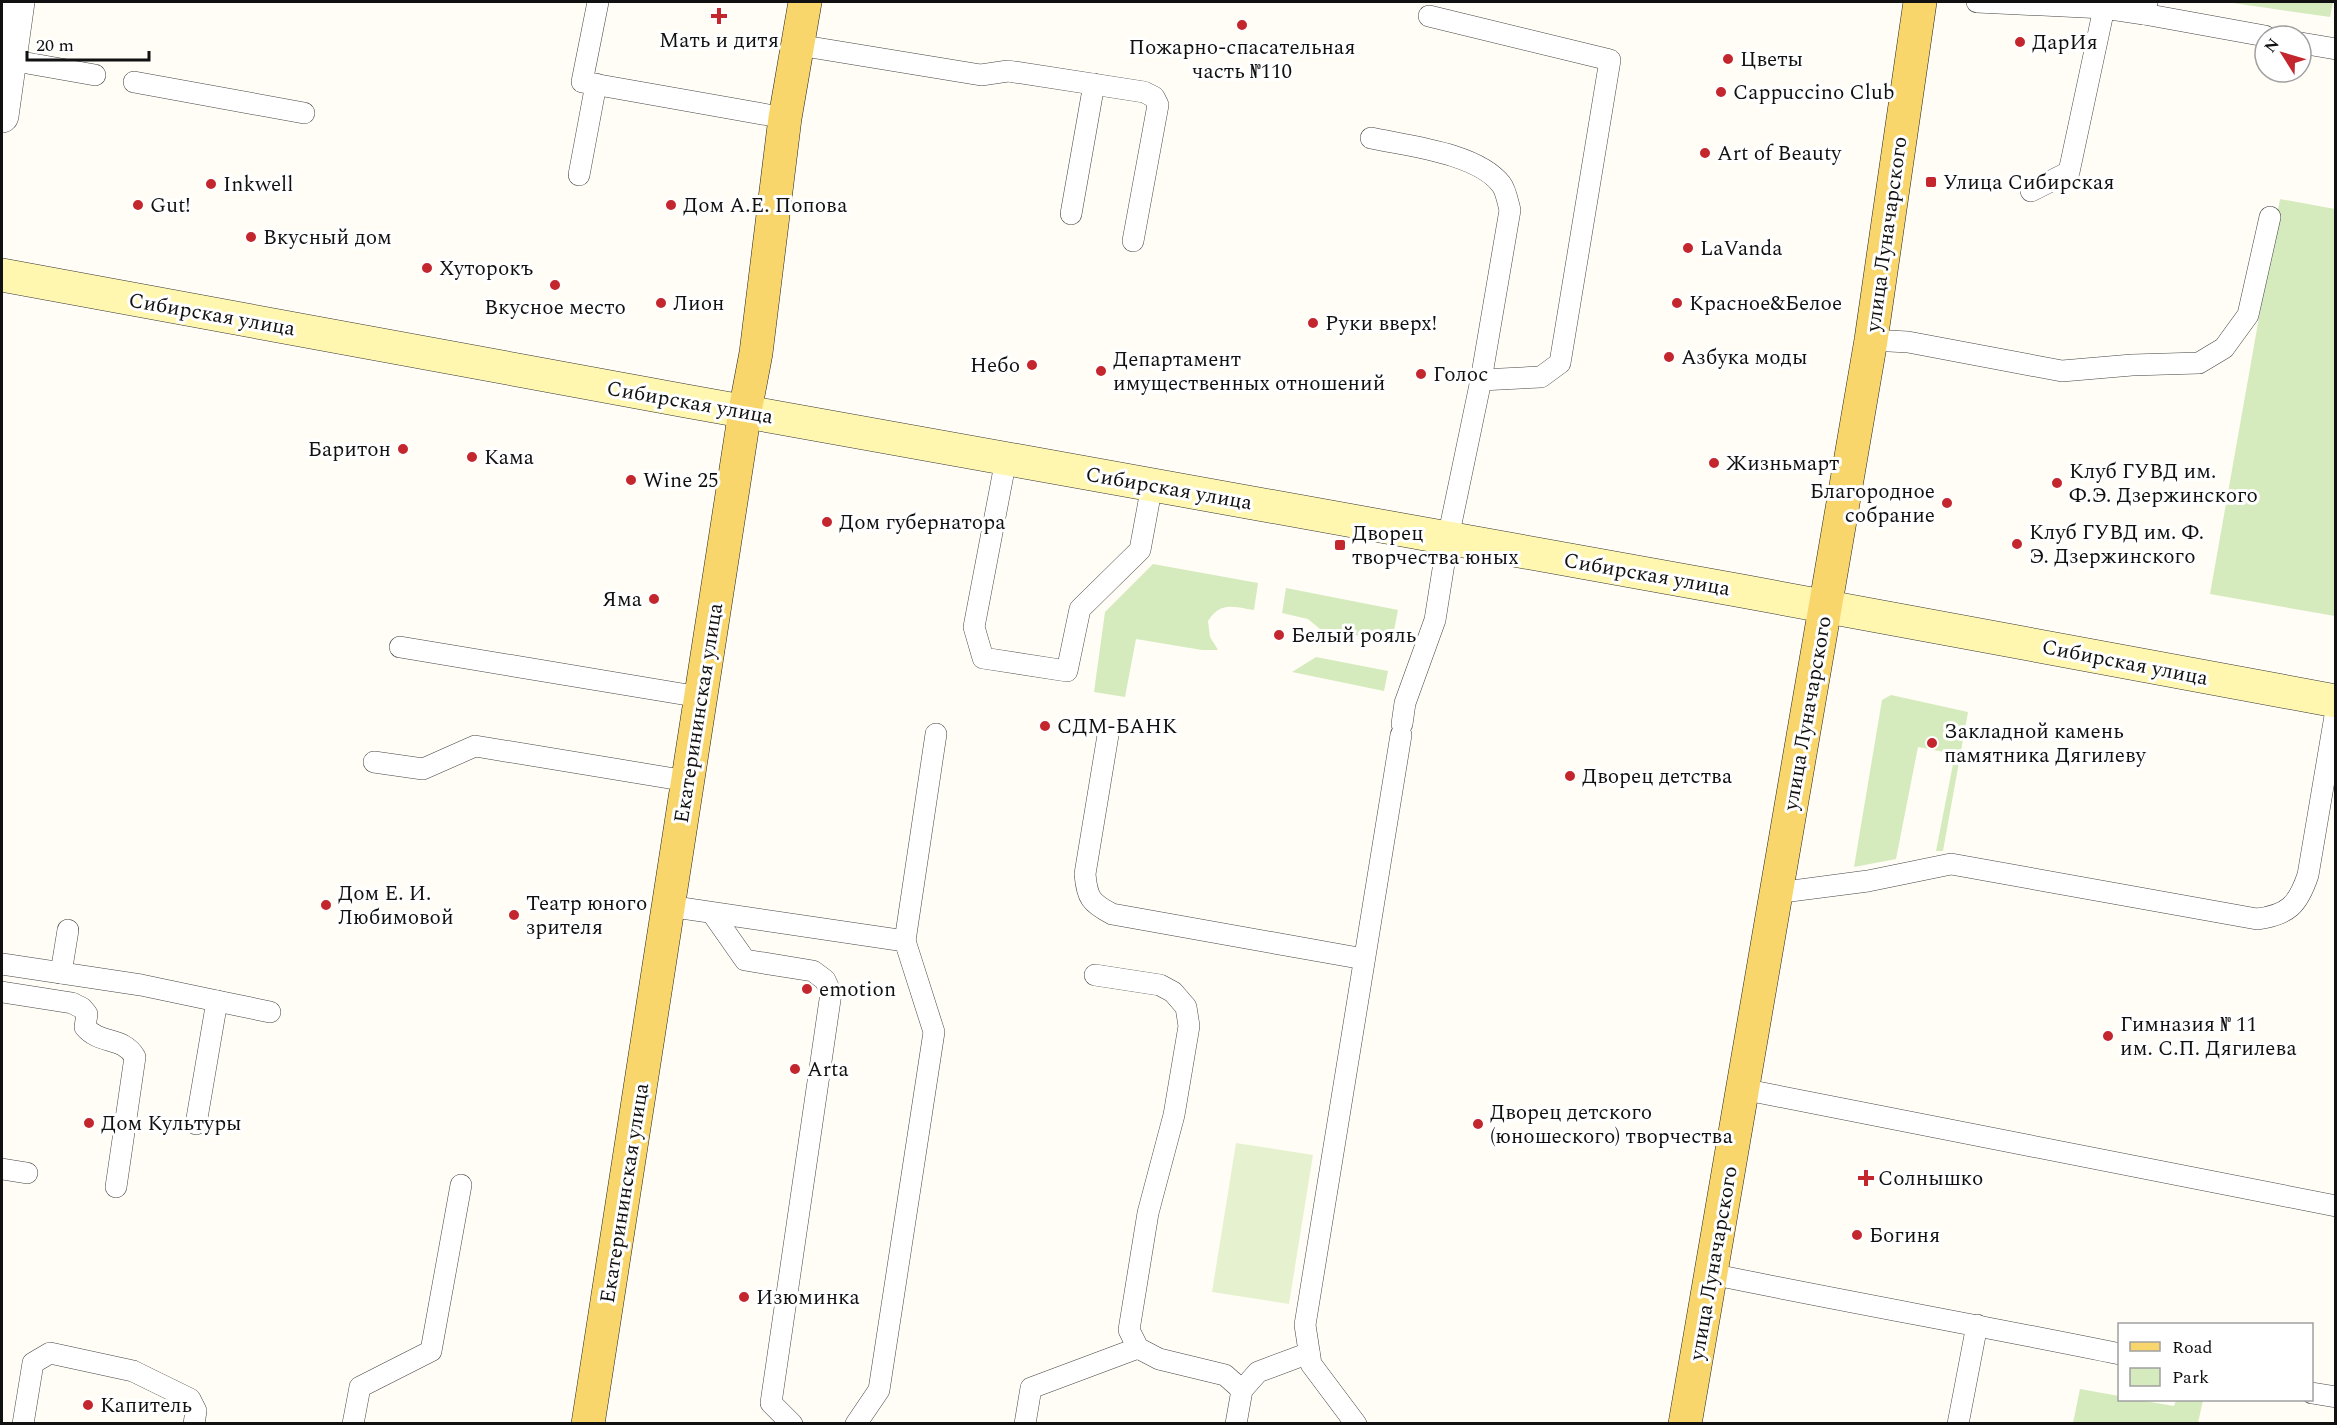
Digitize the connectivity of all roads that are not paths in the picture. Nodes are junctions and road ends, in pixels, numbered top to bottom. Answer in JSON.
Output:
{"nodes":[{"id":1,"x":18,"y":2,"type":"edge"},
{"id":2,"x":598,"y":2,"type":"edge"},
{"id":3,"x":805,"y":2,"type":"edge"},
{"id":4,"x":1920,"y":2,"type":"edge"},
{"id":5,"x":1977,"y":2,"type":"edge"},
{"id":6,"x":2104,"y":8,"type":"junction"},
{"id":7,"x":2146,"y":8,"type":"edge"},
{"id":8,"x":1429,"y":16,"type":"dead end"},
{"id":9,"x":2253,"y":33,"type":"edge"},
{"id":10,"x":8,"y":43,"type":"edge"},
{"id":11,"x":798,"y":45,"type":"junction"},
{"id":12,"x":2313,"y":45,"type":"edge"},
{"id":13,"x":2336,"y":49,"type":"edge"},
{"id":14,"x":95,"y":75,"type":"dead end"},
{"id":15,"x":134,"y":82,"type":"dead end"},
{"id":16,"x":596,"y":84,"type":"junction"},
{"id":17,"x":1094,"y":84,"type":"junction"},
{"id":18,"x":304,"y":113,"type":"dead end"},
{"id":19,"x":2,"y":116,"type":"edge"},
{"id":20,"x":785,"y":118,"type":"junction"},
{"id":21,"x":1371,"y":138,"type":"dead end"},
{"id":22,"x":579,"y":175,"type":"dead end"},
{"id":23,"x":2031,"y":191,"type":"dead end"},
{"id":24,"x":1071,"y":214,"type":"dead end"},
{"id":25,"x":2270,"y":217,"type":"dead end"},
{"id":26,"x":1133,"y":241,"type":"dead end"},
{"id":27,"x":2,"y":275,"type":"edge"},
{"id":28,"x":1870,"y":340,"type":"junction"},
{"id":29,"x":1481,"y":380,"type":"junction"},
{"id":30,"x":745,"y":411,"type":"junction"},
{"id":31,"x":1006,"y":459,"type":"junction"},
{"id":32,"x":1152,"y":485,"type":"junction"},
{"id":33,"x":1448,"y":538,"type":"junction"},
{"id":34,"x":1824,"y":608,"type":"junction"},
{"id":35,"x":400,"y":648,"type":"dead end"},
{"id":36,"x":700,"y":697,"type":"junction"},
{"id":37,"x":2336,"y":701,"type":"edge"},
{"id":38,"x":2336,"y":710,"type":"edge"},
{"id":39,"x":936,"y":734,"type":"dead end"},
{"id":40,"x":1108,"y":735,"type":"dead end"},
{"id":41,"x":374,"y":762,"type":"dead end"},
{"id":42,"x":687,"y":782,"type":"junction"},
{"id":43,"x":1776,"y":893,"type":"junction"},
{"id":44,"x":668,"y":906,"type":"junction"},
{"id":45,"x":712,"y":913,"type":"junction"},
{"id":46,"x":68,"y":930,"type":"dead end"},
{"id":47,"x":905,"y":941,"type":"junction"},
{"id":48,"x":1364,"y":959,"type":"junction"},
{"id":49,"x":2,"y":964,"type":"edge"},
{"id":50,"x":61,"y":973,"type":"junction"},
{"id":51,"x":1095,"y":975,"type":"dead end"},
{"id":52,"x":2,"y":992,"type":"edge"},
{"id":53,"x":217,"y":1000,"type":"junction"},
{"id":54,"x":270,"y":1012,"type":"dead end"},
{"id":55,"x":1742,"y":1089,"type":"junction"},
{"id":56,"x":196,"y":1124,"type":"dead end"},
{"id":57,"x":2,"y":1169,"type":"edge"},
{"id":58,"x":27,"y":1173,"type":"dead end"},
{"id":59,"x":461,"y":1185,"type":"dead end"},
{"id":60,"x":116,"y":1187,"type":"dead end"},
{"id":61,"x":2336,"y":1206,"type":"edge"},
{"id":62,"x":1711,"y":1274,"type":"junction"},
{"id":63,"x":1977,"y":1325,"type":"junction"},
{"id":64,"x":1138,"y":1348,"type":"junction"},
{"id":65,"x":1309,"y":1353,"type":"junction"},
{"id":66,"x":2118,"y":1354,"type":"edge"},
{"id":67,"x":1242,"y":1390,"type":"junction"},
{"id":68,"x":2313,"y":1393,"type":"edge"},
{"id":69,"x":2336,"y":1397,"type":"edge"},
{"id":70,"x":22,"y":1424,"type":"edge"},
{"id":71,"x":194,"y":1424,"type":"edge"},
{"id":72,"x":353,"y":1424,"type":"edge"},
{"id":73,"x":588,"y":1424,"type":"edge"},
{"id":74,"x":792,"y":1424,"type":"edge"},
{"id":75,"x":856,"y":1424,"type":"edge"},
{"id":76,"x":1025,"y":1424,"type":"edge"},
{"id":77,"x":1236,"y":1424,"type":"edge"},
{"id":78,"x":1356,"y":1424,"type":"edge"},
{"id":79,"x":1685,"y":1424,"type":"edge"},
{"id":80,"x":1958,"y":1424,"type":"edge"}],
"edges":[{"from":1,"to":10,"type":"street"},
{"from":2,"to":16,"type":"lane"},
{"from":3,"to":11,"type":"main road","name":"Екатерининская улица"},
{"from":4,"to":28,"type":"main road","name":"улица Луначарского"},
{"from":5,"to":6,"type":"lane"},
{"from":6,"to":7,"type":"lane"},
{"from":6,"to":23,"type":"lane"},
{"from":7,"to":9,"type":"lane"},
{"from":8,"to":29,"type":"lane"},
{"from":10,"to":14,"type":"lane"},
{"from":10,"to":19,"type":"street"},
{"from":11,"to":17,"type":"lane"},
{"from":11,"to":20,"type":"main road","name":"Екатерининская улица"},
{"from":12,"to":13,"type":"lane"},
{"from":15,"to":18,"type":"lane"},
{"from":16,"to":20,"type":"lane"},
{"from":16,"to":22,"type":"lane"},
{"from":17,"to":24,"type":"lane"},
{"from":17,"to":26,"type":"lane"},
{"from":20,"to":30,"type":"main road","name":"Екатерининская улица"},
{"from":21,"to":29,"type":"lane"},
{"from":25,"to":28,"type":"lane"},
{"from":27,"to":30,"type":"main road","name":"Сибирская улица"},
{"from":28,"to":34,"type":"main road","name":"улица Луначарского"},
{"from":29,"to":33,"type":"lane"},
{"from":30,"to":31,"type":"main road","name":"Сибирская улица"},
{"from":30,"to":36,"type":"main road","name":"Екатерининская улица"},
{"from":31,"to":32,"type":"main road","name":"Сибирская улица"},
{"from":31,"to":32,"type":"lane"},
{"from":32,"to":33,"type":"main road","name":"Сибирская улица"},
{"from":33,"to":34,"type":"main road","name":"Сибирская улица"},
{"from":33,"to":48,"type":"lane"},
{"from":34,"to":37,"type":"main road","name":"Сибирская улица"},
{"from":34,"to":43,"type":"main road","name":"улица Луначарского"},
{"from":35,"to":36,"type":"lane"},
{"from":36,"to":42,"type":"main road","name":"Екатерининская улица"},
{"from":38,"to":43,"type":"lane"},
{"from":39,"to":47,"type":"lane"},
{"from":40,"to":48,"type":"lane"},
{"from":41,"to":42,"type":"lane"},
{"from":42,"to":44,"type":"main road","name":"Екатерининская улица"},
{"from":43,"to":55,"type":"main road","name":"улица Луначарского"},
{"from":44,"to":45,"type":"lane"},
{"from":44,"to":73,"type":"main road","name":"Екатерининская улица"},
{"from":45,"to":47,"type":"lane"},
{"from":45,"to":74,"type":"lane"},
{"from":46,"to":50,"type":"lane"},
{"from":47,"to":75,"type":"lane"},
{"from":48,"to":65,"type":"lane"},
{"from":49,"to":50,"type":"lane"},
{"from":50,"to":53,"type":"lane"},
{"from":51,"to":64,"type":"lane"},
{"from":52,"to":60,"type":"lane"},
{"from":53,"to":54,"type":"lane"},
{"from":53,"to":56,"type":"lane"},
{"from":55,"to":61,"type":"lane"},
{"from":55,"to":62,"type":"main road","name":"улица Луначарского"},
{"from":57,"to":58,"type":"lane"},
{"from":59,"to":72,"type":"lane"},
{"from":62,"to":63,"type":"lane"},
{"from":62,"to":79,"type":"main road","name":"улица Луначарского"},
{"from":63,"to":66,"type":"lane"},
{"from":63,"to":80,"type":"lane"},
{"from":64,"to":67,"type":"lane"},
{"from":64,"to":76,"type":"lane"},
{"from":65,"to":67,"type":"lane"},
{"from":65,"to":78,"type":"lane"},
{"from":67,"to":77,"type":"lane"},
{"from":68,"to":69,"type":"lane"},
{"from":70,"to":71,"type":"lane"}]}
